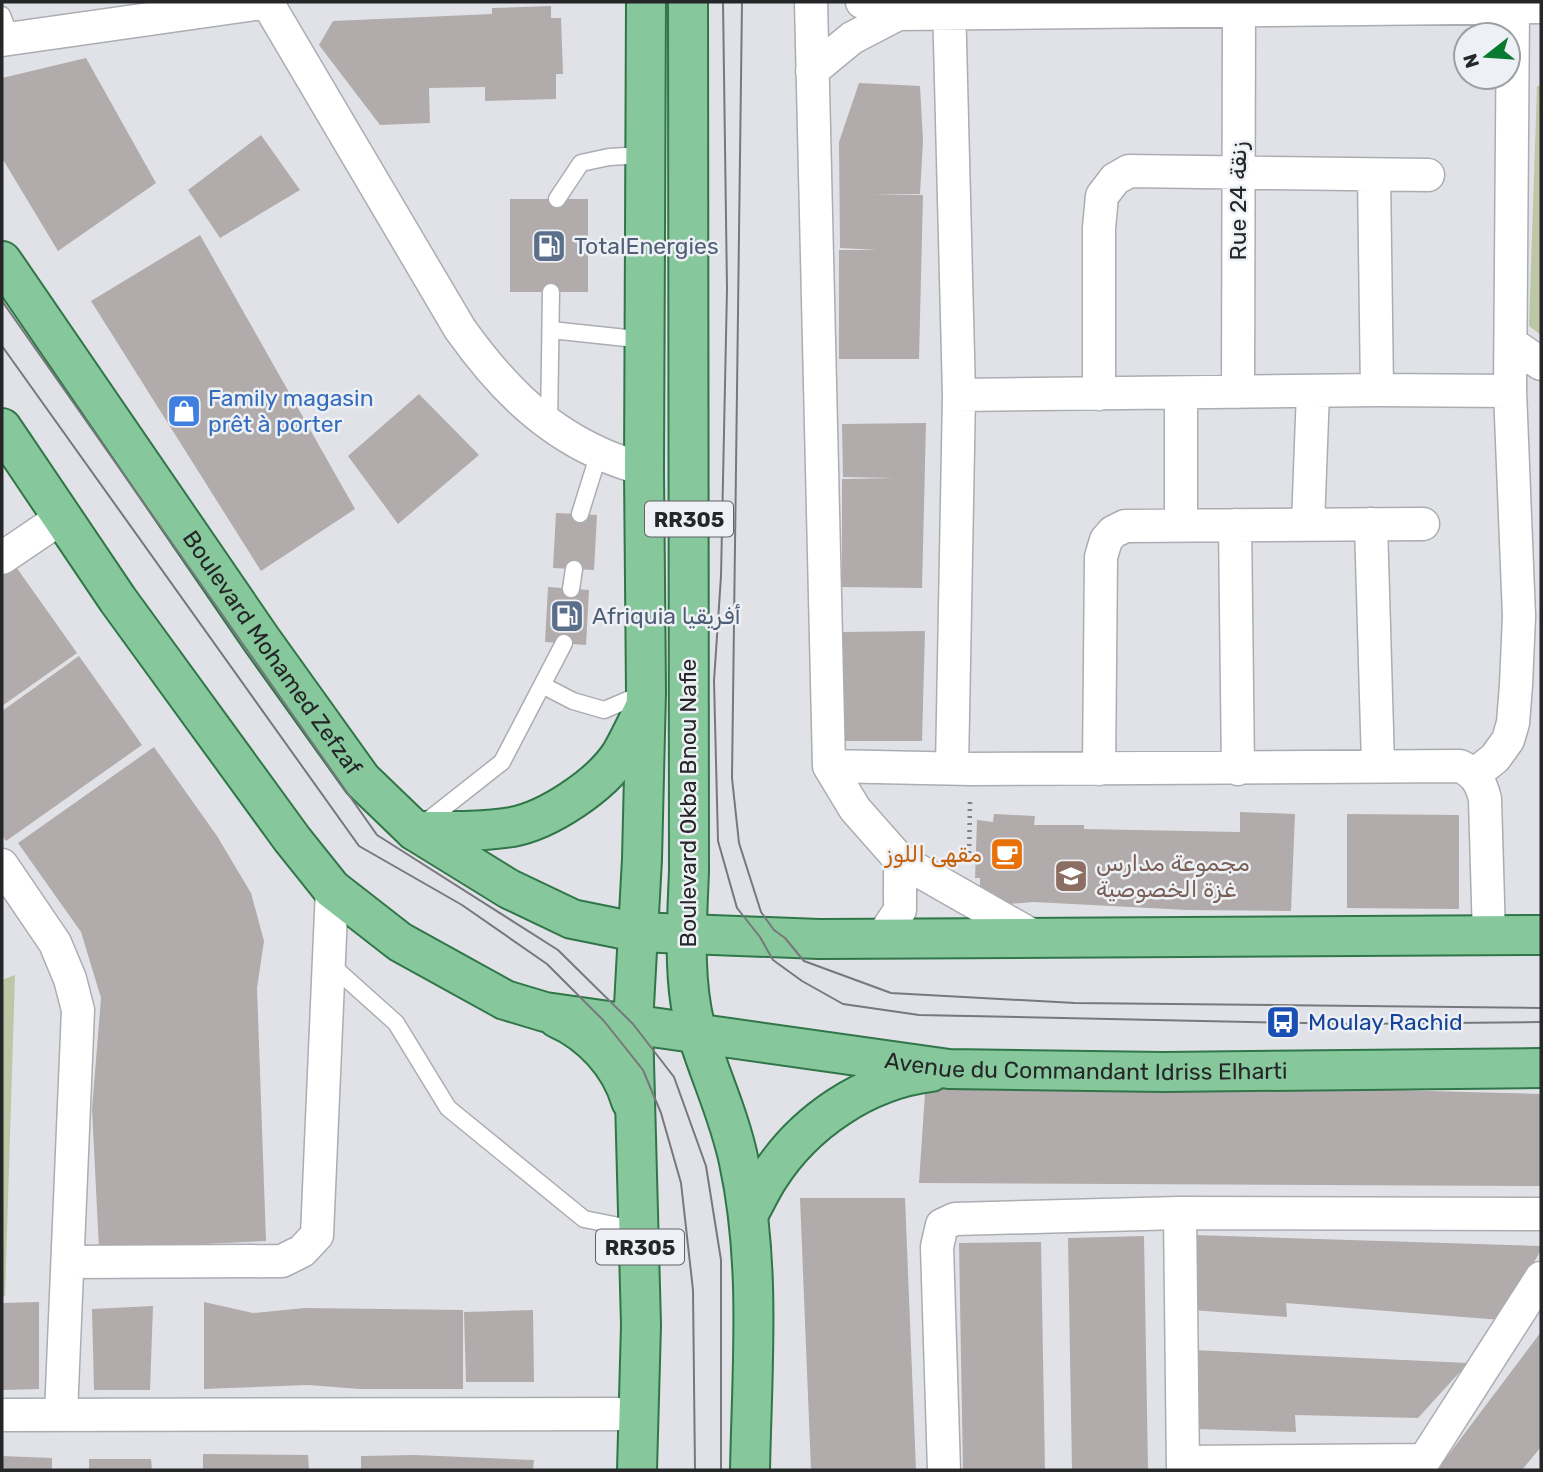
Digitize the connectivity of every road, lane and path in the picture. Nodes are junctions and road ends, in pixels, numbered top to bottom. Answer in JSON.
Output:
{"nodes":[{"id":1,"x":268,"y":2,"type":"edge"},
{"id":2,"x":646,"y":2,"type":"edge"},
{"id":3,"x":688,"y":2,"type":"edge"},
{"id":4,"x":811,"y":2,"type":"edge"},
{"id":5,"x":862,"y":2,"type":"edge"},
{"id":6,"x":1394,"y":5,"type":"edge"},
{"id":7,"x":949,"y":7,"type":"edge"},
{"id":8,"x":1096,"y":7,"type":"edge"},
{"id":9,"x":1527,"y":7,"type":"edge"},
{"id":10,"x":1239,"y":10,"type":"junction"},
{"id":11,"x":898,"y":13,"type":"junction"},
{"id":12,"x":5,"y":32,"type":"edge"},
{"id":13,"x":812,"y":71,"type":"junction"},
{"id":14,"x":645,"y":155,"type":"junction"},
{"id":15,"x":1238,"y":174,"type":"junction"},
{"id":16,"x":1374,"y":175,"type":"junction"},
{"id":17,"x":1428,"y":175,"type":"dead end"},
{"id":18,"x":557,"y":199,"type":"dead end"},
{"id":19,"x":2,"y":261,"type":"edge"},
{"id":20,"x":551,"y":292,"type":"dead end"},
{"id":21,"x":551,"y":330,"type":"junction"},
{"id":22,"x":645,"y":340,"type":"junction"},
{"id":23,"x":1511,"y":343,"type":"junction"},
{"id":24,"x":1541,"y":364,"type":"edge"},
{"id":25,"x":1377,"y":390,"type":"junction"},
{"id":26,"x":1313,"y":391,"type":"junction"},
{"id":27,"x":1510,"y":391,"type":"junction"},
{"id":28,"x":1238,"y":392,"type":"junction"},
{"id":29,"x":1181,"y":393,"type":"junction"},
{"id":30,"x":1099,"y":394,"type":"junction"},
{"id":31,"x":959,"y":395,"type":"junction"},
{"id":32,"x":549,"y":425,"type":"junction"},
{"id":33,"x":2,"y":428,"type":"edge"},
{"id":34,"x":598,"y":453,"type":"junction"},
{"id":35,"x":644,"y":470,"type":"junction"},
{"id":36,"x":580,"y":514,"type":"dead end"},
{"id":37,"x":61,"y":518,"type":"junction"},
{"id":38,"x":1181,"y":524,"type":"junction"},
{"id":39,"x":1236,"y":524,"type":"junction"},
{"id":40,"x":1308,"y":524,"type":"junction"},
{"id":41,"x":1371,"y":524,"type":"junction"},
{"id":42,"x":1423,"y":524,"type":"dead end"},
{"id":43,"x":2,"y":558,"type":"edge"},
{"id":44,"x":575,"y":569,"type":"dead end"},
{"id":45,"x":1541,"y":582,"type":"edge"},
{"id":46,"x":571,"y":589,"type":"dead end"},
{"id":47,"x":1526,"y":639,"type":"edge"},
{"id":48,"x":564,"y":643,"type":"dead end"},
{"id":49,"x":542,"y":685,"type":"junction"},
{"id":50,"x":646,"y":699,"type":"junction"},
{"id":51,"x":1378,"y":765,"type":"junction"},
{"id":52,"x":829,"y":766,"type":"junction"},
{"id":53,"x":962,"y":768,"type":"junction"},
{"id":54,"x":1099,"y":769,"type":"junction"},
{"id":55,"x":1238,"y":769,"type":"junction"},
{"id":56,"x":1474,"y":775,"type":"junction"},
{"id":57,"x":415,"y":831,"type":"junction"},
{"id":58,"x":900,"y":860,"type":"junction"},
{"id":59,"x":2,"y":864,"type":"edge"},
{"id":60,"x":332,"y":889,"type":"junction"},
{"id":61,"x":968,"y":899,"type":"junction"},
{"id":62,"x":636,"y":932,"type":"junction"},
{"id":63,"x":1541,"y":934,"type":"edge"},
{"id":64,"x":686,"y":935,"type":"junction"},
{"id":65,"x":1489,"y":936,"type":"junction"},
{"id":66,"x":1035,"y":937,"type":"junction"},
{"id":67,"x":881,"y":939,"type":"junction"},
{"id":68,"x":330,"y":963,"type":"junction"},
{"id":69,"x":545,"y":1012,"type":"junction"},
{"id":70,"x":633,"y":1024,"type":"junction"},
{"id":71,"x":697,"y":1035,"type":"junction"},
{"id":72,"x":1541,"y":1068,"type":"edge"},
{"id":73,"x":948,"y":1069,"type":"junction"},
{"id":74,"x":636,"y":1118,"type":"junction"},
{"id":75,"x":1181,"y":1213,"type":"junction"},
{"id":76,"x":1541,"y":1214,"type":"edge"},
{"id":77,"x":748,"y":1215,"type":"junction"},
{"id":78,"x":639,"y":1230,"type":"junction"},
{"id":79,"x":69,"y":1262,"type":"junction"},
{"id":80,"x":1541,"y":1278,"type":"edge"},
{"id":81,"x":61,"y":1414,"type":"junction"},
{"id":82,"x":638,"y":1414,"type":"junction"},
{"id":83,"x":2,"y":1415,"type":"edge"},
{"id":84,"x":1421,"y":1465,"type":"edge"},
{"id":85,"x":1183,"y":1466,"type":"edge"},
{"id":86,"x":637,"y":1470,"type":"edge"},
{"id":87,"x":750,"y":1470,"type":"edge"},
{"id":88,"x":944,"y":1470,"type":"edge"}],
"edges":[{"from":1,"to":12,"type":"street"},
{"from":1,"to":32,"type":"street"},
{"from":2,"to":14,"type":"main road","name":"Boulevard Okba Bnou Nafie","number":"RR305"},
{"from":3,"to":64,"type":"main road","name":"Boulevard Okba Bnou Nafie","number":"RR305"},
{"from":4,"to":13,"type":"street"},
{"from":5,"to":11,"type":"street"},
{"from":6,"to":9,"type":"street"},
{"from":6,"to":10,"type":"street"},
{"from":7,"to":8,"type":"street"},
{"from":7,"to":11,"type":"street"},
{"from":7,"to":31,"type":"street"},
{"from":8,"to":10,"type":"street"},
{"from":9,"to":23,"type":"street"},
{"from":10,"to":15,"type":"street","name":"Rue 24 زنقة"},
{"from":11,"to":13,"type":"street"},
{"from":13,"to":52,"type":"street"},
{"from":14,"to":18,"type":"lane"},
{"from":14,"to":22,"type":"main road","name":"Boulevard Okba Bnou Nafie","number":"RR305"},
{"from":15,"to":16,"type":"street"},
{"from":15,"to":28,"type":"street","name":"Rue 24 زنقة"},
{"from":15,"to":30,"type":"street"},
{"from":16,"to":17,"type":"street"},
{"from":16,"to":25,"type":"street"},
{"from":19,"to":57,"type":"main road","name":"Boulevard Mohamed Zefzaf"},
{"from":20,"to":21,"type":"lane"},
{"from":21,"to":22,"type":"lane"},
{"from":21,"to":32,"type":"lane"},
{"from":22,"to":35,"type":"main road","name":"Boulevard Okba Bnou Nafie","number":"RR305"},
{"from":23,"to":24,"type":"street"},
{"from":23,"to":27,"type":"street"},
{"from":25,"to":26,"type":"street"},
{"from":25,"to":27,"type":"street"},
{"from":26,"to":28,"type":"street"},
{"from":26,"to":40,"type":"street"},
{"from":27,"to":47,"type":"street"},
{"from":28,"to":29,"type":"street"},
{"from":29,"to":30,"type":"street"},
{"from":29,"to":38,"type":"street"},
{"from":30,"to":31,"type":"street"},
{"from":31,"to":53,"type":"street"},
{"from":32,"to":34,"type":"street"},
{"from":33,"to":37,"type":"main road"},
{"from":34,"to":35,"type":"street"},
{"from":34,"to":36,"type":"lane"},
{"from":35,"to":50,"type":"main road","name":"Boulevard Okba Bnou Nafie","number":"RR305"},
{"from":37,"to":43,"type":"street"},
{"from":37,"to":60,"type":"main road"},
{"from":38,"to":39,"type":"street"},
{"from":38,"to":54,"type":"street"},
{"from":39,"to":40,"type":"street"},
{"from":39,"to":55,"type":"street"},
{"from":40,"to":41,"type":"street"},
{"from":41,"to":42,"type":"street"},
{"from":41,"to":51,"type":"street"},
{"from":44,"to":46,"type":"lane"},
{"from":45,"to":47,"type":"street"},
{"from":47,"to":56,"type":"street"},
{"from":48,"to":49,"type":"lane"},
{"from":49,"to":50,"type":"lane"},
{"from":49,"to":57,"type":"lane"},
{"from":50,"to":57,"type":"main road"},
{"from":50,"to":62,"type":"main road","name":"Boulevard Okba Bnou Nafie","number":"RR305"},
{"from":51,"to":55,"type":"street"},
{"from":51,"to":56,"type":"street"},
{"from":52,"to":53,"type":"street"},
{"from":52,"to":58,"type":"street"},
{"from":53,"to":54,"type":"street"},
{"from":53,"to":61,"type":"path"},
{"from":54,"to":55,"type":"street"},
{"from":56,"to":65,"type":"street"},
{"from":57,"to":62,"type":"main road","name":"Boulevard Mohamed Zefzaf"},
{"from":58,"to":61,"type":"street"},
{"from":58,"to":67,"type":"street"},
{"from":59,"to":79,"type":"street"},
{"from":60,"to":68,"type":"street"},
{"from":60,"to":69,"type":"main road"},
{"from":61,"to":66,"type":"street"},
{"from":62,"to":64,"type":"main road"},
{"from":62,"to":70,"type":"main road","name":"Boulevard Okba Bnou Nafie","number":"RR305"},
{"from":63,"to":65,"type":"main road"},
{"from":64,"to":67,"type":"main road"},
{"from":64,"to":71,"type":"main road","name":"Boulevard Okba Bnou Nafie","number":"RR305"},
{"from":65,"to":66,"type":"main road"},
{"from":66,"to":67,"type":"main road"},
{"from":68,"to":78,"type":"lane"},
{"from":68,"to":79,"type":"street"},
{"from":69,"to":70,"type":"main road"},
{"from":69,"to":74,"type":"main road"},
{"from":70,"to":71,"type":"main road","name":"Avenue du Commandant Idriss Elharti"},
{"from":70,"to":74,"type":"main road","name":"Boulevard Okba Bnou Nafie","number":"RR305"},
{"from":71,"to":73,"type":"main road","name":"Avenue du Commandant Idriss Elharti"},
{"from":71,"to":77,"type":"main road","name":"Boulevard Okba Bnou Nafie","number":"RR305"},
{"from":72,"to":73,"type":"main road","name":"Avenue du Commandant Idriss Elharti"},
{"from":73,"to":77,"type":"main road"},
{"from":74,"to":78,"type":"main road","name":"Boulevard Okba Bnou Nafie","number":"RR305"},
{"from":75,"to":76,"type":"street"},
{"from":75,"to":85,"type":"street"},
{"from":75,"to":88,"type":"street"},
{"from":77,"to":87,"type":"main road","name":"Boulevard Okba Bnou Nafie","number":"RR305"},
{"from":78,"to":82,"type":"main road","name":"Boulevard Okba Bnou Nafie","number":"RR305"},
{"from":79,"to":81,"type":"street"},
{"from":80,"to":84,"type":"street"},
{"from":81,"to":82,"type":"street"},
{"from":81,"to":83,"type":"street"},
{"from":82,"to":86,"type":"main road","name":"Boulevard Okba Bnou Nafie","number":"RR305"},
{"from":84,"to":85,"type":"street"}]}
